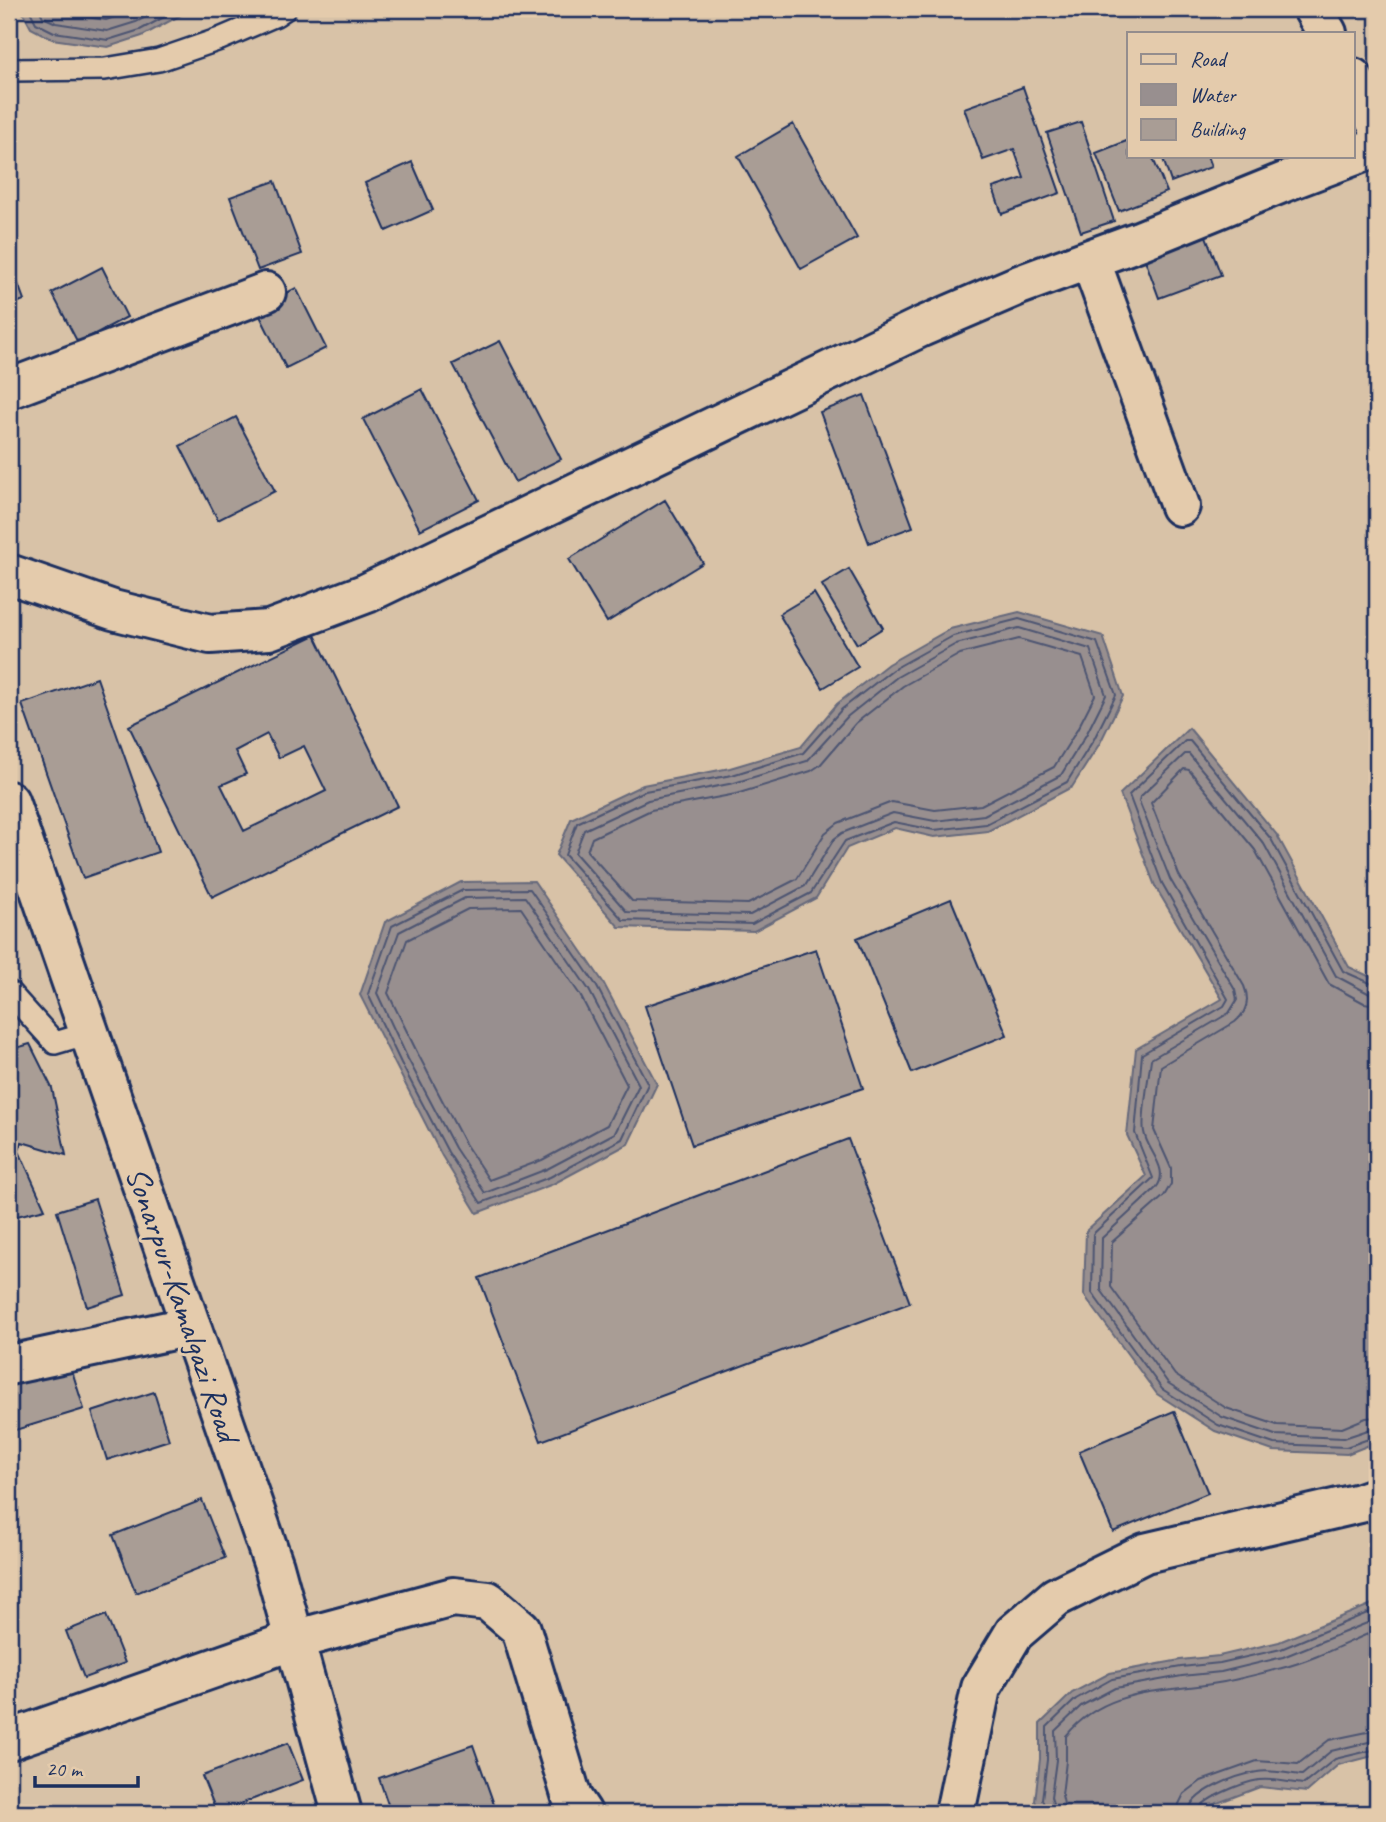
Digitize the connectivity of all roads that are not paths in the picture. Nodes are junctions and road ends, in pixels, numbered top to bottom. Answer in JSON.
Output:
{"nodes":[{"id":1,"x":285,"y":9,"type":"edge"},
{"id":2,"x":1313,"y":9,"type":"edge"},
{"id":3,"x":1326,"y":32,"type":"edge"},
{"id":4,"x":9,"y":70,"type":"edge"},
{"id":5,"x":1354,"y":80,"type":"edge"},
{"id":6,"x":1377,"y":124,"type":"edge"},
{"id":7,"x":1377,"y":148,"type":"edge"},
{"id":8,"x":1354,"y":157,"type":"edge"},
{"id":9,"x":1351,"y":158,"type":"edge"},
{"id":10,"x":1090,"y":259,"type":"junction"},
{"id":11,"x":266,"y":292,"type":"dead end"},
{"id":12,"x":9,"y":389,"type":"edge"},
{"id":13,"x":1180,"y":506,"type":"dead end"},
{"id":14,"x":9,"y":574,"type":"edge"},
{"id":15,"x":9,"y":801,"type":"edge"},
{"id":16,"x":9,"y":992,"type":"edge"},
{"id":17,"x":89,"y":1032,"type":"junction"},
{"id":18,"x":191,"y":1326,"type":"junction"},
{"id":19,"x":9,"y":1365,"type":"edge"},
{"id":20,"x":1377,"y":1497,"type":"edge"},
{"id":21,"x":294,"y":1640,"type":"junction"},
{"id":22,"x":9,"y":1740,"type":"edge"},
{"id":23,"x":342,"y":1813,"type":"edge"},
{"id":24,"x":582,"y":1813,"type":"edge"},
{"id":25,"x":955,"y":1813,"type":"edge"}],
"edges":[{"from":1,"to":4,"type":"lane"},
{"from":2,"to":3,"type":"street"},
{"from":5,"to":6,"type":"street"},
{"from":7,"to":8,"type":"street"},
{"from":9,"to":10,"type":"street"},
{"from":10,"to":13,"type":"street"},
{"from":10,"to":14,"type":"street"},
{"from":11,"to":12,"type":"street"},
{"from":15,"to":17,"type":"street","name":"Sonarpur-Kamalgazi Road"},
{"from":16,"to":17,"type":"lane"},
{"from":17,"to":18,"type":"street","name":"Sonarpur-Kamalgazi Road"},
{"from":18,"to":19,"type":"street"},
{"from":18,"to":21,"type":"street","name":"Sonarpur-Kamalgazi Road"},
{"from":20,"to":25,"type":"street"},
{"from":21,"to":22,"type":"street"},
{"from":21,"to":23,"type":"street","name":"Sonarpur-Kamalgazi Road"},
{"from":21,"to":24,"type":"street"}]}
